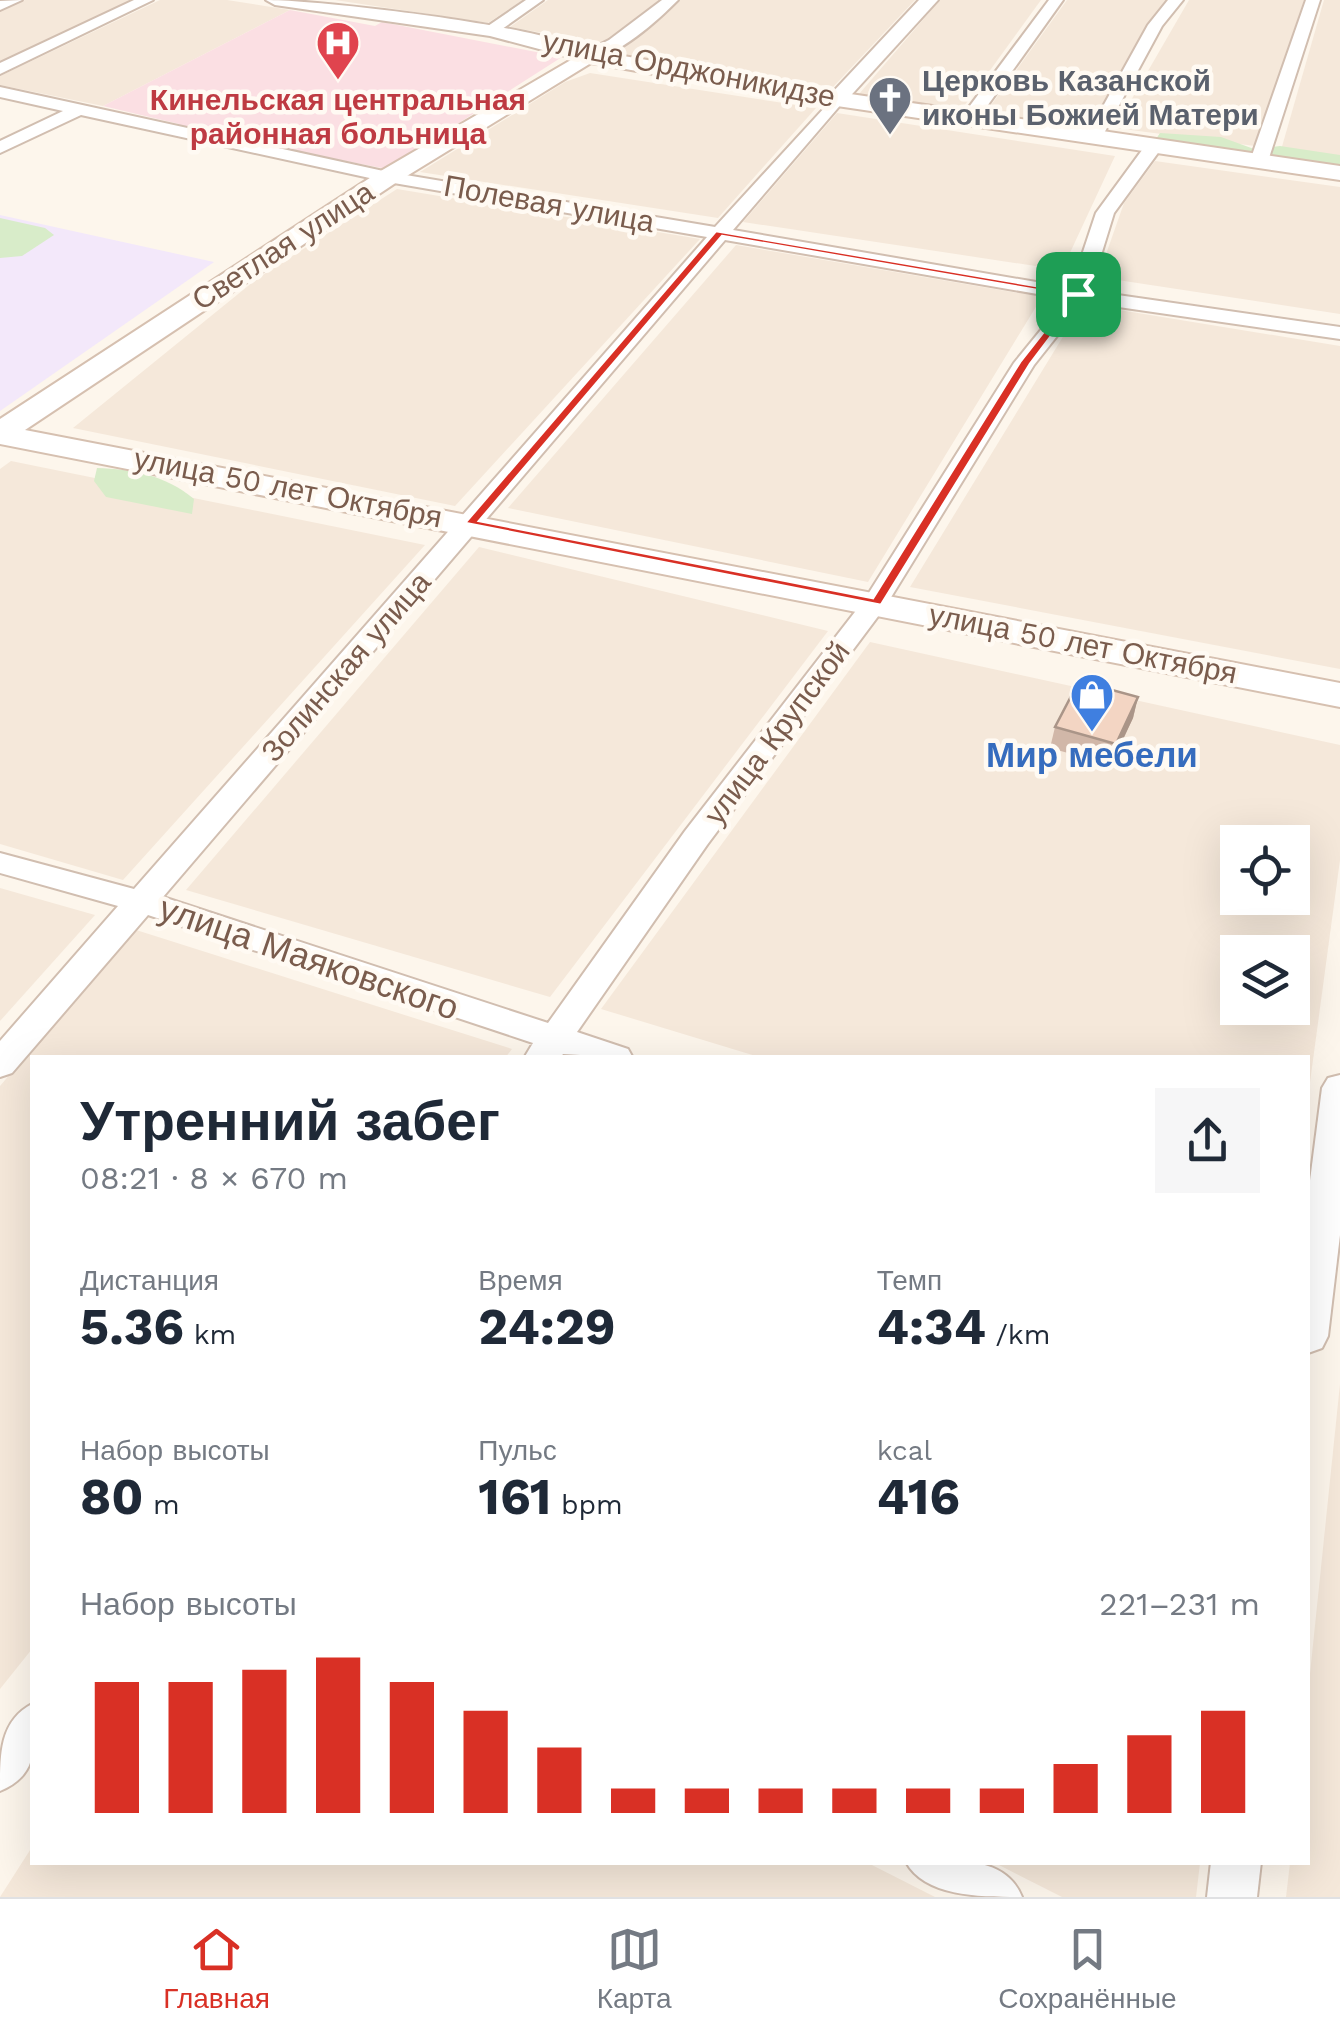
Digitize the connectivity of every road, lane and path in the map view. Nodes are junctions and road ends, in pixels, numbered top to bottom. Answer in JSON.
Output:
{"nodes":[{"id":1,"x":14,"y":0,"type":"edge"},
{"id":2,"x":146,"y":0,"type":"edge"},
{"id":3,"x":282,"y":0,"type":"edge"},
{"id":4,"x":536,"y":0,"type":"edge"},
{"id":5,"x":671,"y":0,"type":"edge"},
{"id":6,"x":929,"y":0,"type":"edge"},
{"id":7,"x":1056,"y":0,"type":"edge"},
{"id":8,"x":1176,"y":0,"type":"edge"},
{"id":9,"x":1312,"y":0,"type":"edge"},
{"id":10,"x":0,"y":6,"type":"edge"},
{"id":11,"x":490,"y":31,"type":"junction"},
{"id":12,"x":588,"y":56,"type":"junction"},
{"id":13,"x":0,"y":69,"type":"edge"},
{"id":14,"x":0,"y":92,"type":"edge"},
{"id":15,"x":837,"y":99,"type":"junction"},
{"id":16,"x":75,"y":110,"type":"junction"},
{"id":17,"x":969,"y":119,"type":"junction"},
{"id":18,"x":1094,"y":137,"type":"junction"},
{"id":19,"x":1154,"y":146,"type":"junction"},
{"id":20,"x":0,"y":148,"type":"edge"},
{"id":21,"x":1258,"y":161,"type":"junction"},
{"id":22,"x":1340,"y":173,"type":"edge"},
{"id":23,"x":388,"y":177,"type":"junction"},
{"id":24,"x":719,"y":233,"type":"junction"},
{"id":25,"x":1078,"y":294,"type":"junction"},
{"id":26,"x":1340,"y":334,"type":"edge"},
{"id":27,"x":0,"y":434,"type":"edge"},
{"id":28,"x":471,"y":523,"type":"junction"},
{"id":29,"x":876,"y":602,"type":"junction"},
{"id":30,"x":1340,"y":695,"type":"edge"},
{"id":31,"x":0,"y":863,"type":"edge"},
{"id":32,"x":142,"y":902,"type":"junction"},
{"id":33,"x":548,"y":1049,"type":"edge"},
{"id":34,"x":593,"y":1055,"type":"edge"},
{"id":35,"x":0,"y":1064,"type":"edge"},
{"id":36,"x":1340,"y":1088,"type":"edge"},
{"id":37,"x":1322,"y":1257,"type":"edge"},
{"id":38,"x":1310,"y":1325,"type":"edge"},
{"id":39,"x":30,"y":1730,"type":"edge"},
{"id":40,"x":0,"y":1767,"type":"edge"},
{"id":41,"x":936,"y":1865,"type":"edge"},
{"id":42,"x":1236,"y":1865,"type":"edge"},
{"id":43,"x":997,"y":1897,"type":"edge"},
{"id":44,"x":1232,"y":1897,"type":"edge"}],
"edges":[{"from":1,"to":10,"type":"street"},
{"from":2,"to":13,"type":"street"},
{"from":3,"to":11,"type":"street","name":"улица Орджоникидзе"},
{"from":4,"to":11,"type":"street"},
{"from":5,"to":12,"type":"street","name":"Светлая улица"},
{"from":6,"to":15,"type":"street","name":"Золинская улица"},
{"from":7,"to":17,"type":"street"},
{"from":8,"to":18,"type":"street"},
{"from":9,"to":21,"type":"street"},
{"from":11,"to":12,"type":"street","name":"улица Орджоникидзе"},
{"from":12,"to":15,"type":"main road","name":"улица Орджоникидзе"},
{"from":12,"to":23,"type":"main road","name":"Светлая улица"},
{"from":14,"to":16,"type":"street","name":"Полевая улица"},
{"from":15,"to":17,"type":"main road","name":"улица Орджоникидзе"},
{"from":15,"to":24,"type":"street","name":"Золинская улица"},
{"from":16,"to":20,"type":"street"},
{"from":16,"to":23,"type":"street","name":"Полевая улица"},
{"from":17,"to":18,"type":"main road","name":"улица Орджоникидзе"},
{"from":18,"to":19,"type":"main road","name":"улица Орджоникидзе"},
{"from":19,"to":21,"type":"main road","name":"улица Орджоникидзе"},
{"from":19,"to":25,"type":"street","name":"улица Крупской"},
{"from":21,"to":22,"type":"main road","name":"улица Орджоникидзе"},
{"from":23,"to":24,"type":"street","name":"Полевая улица"},
{"from":23,"to":27,"type":"main road","name":"Светлая улица"},
{"from":24,"to":25,"type":"street","name":"Полевая улица"},
{"from":24,"to":28,"type":"street","name":"Золинская улица"},
{"from":25,"to":26,"type":"street","name":"Полевая улица"},
{"from":25,"to":29,"type":"street","name":"улица Крупской"},
{"from":27,"to":28,"type":"main road","name":"улица 50 лет Октября"},
{"from":28,"to":29,"type":"main road","name":"улица 50 лет Октября"},
{"from":28,"to":32,"type":"street","name":"Золинская улица"},
{"from":29,"to":30,"type":"main road","name":"улица 50 лет Октября"},
{"from":29,"to":33,"type":"street","name":"улица Крупской"},
{"from":31,"to":32,"type":"street","name":"улица Маяковского"},
{"from":32,"to":33,"type":"street","name":"улица Маяковского"},
{"from":32,"to":35,"type":"street","name":"Золинская улица"},
{"from":33,"to":34,"type":"street","name":"улица Маяковского"},
{"from":36,"to":37,"type":"street"},
{"from":37,"to":38,"type":"street"},
{"from":39,"to":40,"type":"street"},
{"from":41,"to":43,"type":"street"},
{"from":42,"to":44,"type":"street"}]}
